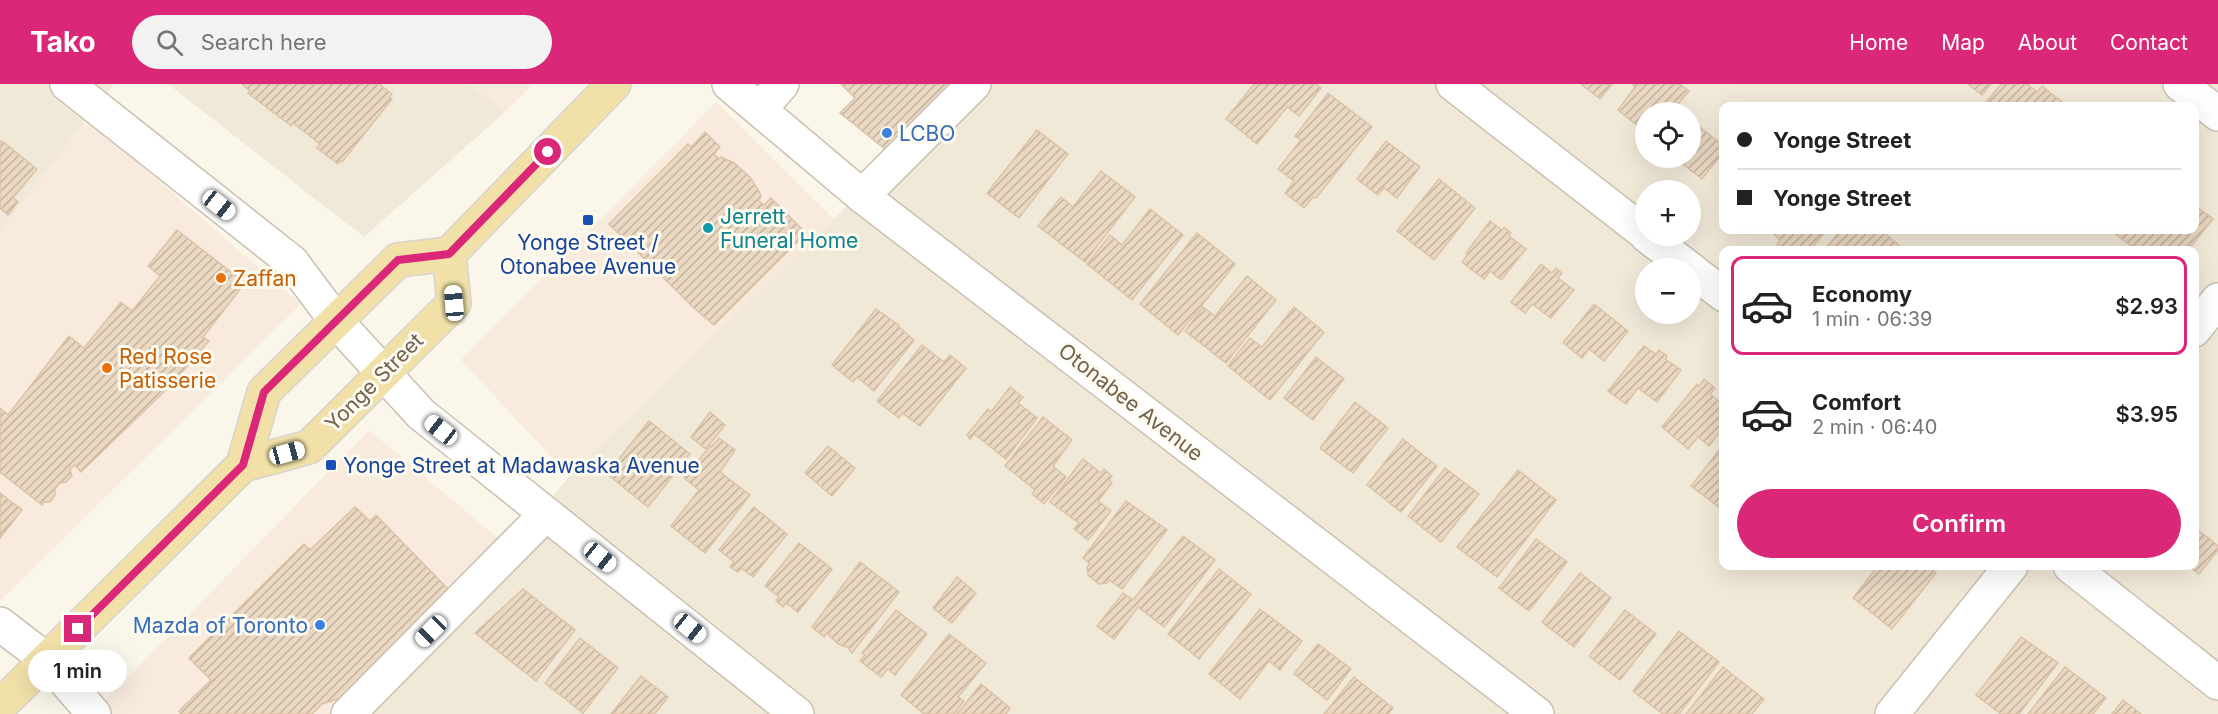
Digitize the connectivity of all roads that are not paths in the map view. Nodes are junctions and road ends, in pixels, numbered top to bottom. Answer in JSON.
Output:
{"nodes":[{"id":1,"x":67,"y":84,"type":"edge"},
{"id":2,"x":614,"y":84,"type":"edge"},
{"id":3,"x":729,"y":84,"type":"edge"},
{"id":4,"x":782,"y":84,"type":"edge"},
{"id":5,"x":974,"y":84,"type":"edge"},
{"id":6,"x":1453,"y":84,"type":"edge"},
{"id":7,"x":2180,"y":84,"type":"edge"},
{"id":8,"x":760,"y":110,"type":"junction"},
{"id":9,"x":2218,"y":114,"type":"edge"},
{"id":10,"x":862,"y":196,"type":"junction"},
{"id":11,"x":1635,"y":226,"type":"edge"},
{"id":12,"x":1660,"y":246,"type":"edge"},
{"id":13,"x":449,"y":254,"type":"junction"},
{"id":14,"x":1676,"y":258,"type":"edge"},
{"id":15,"x":1701,"y":277,"type":"edge"},
{"id":16,"x":1719,"y":291,"type":"edge"},
{"id":17,"x":2218,"y":300,"type":"edge"},
{"id":18,"x":336,"y":321,"type":"junction"},
{"id":19,"x":2199,"y":324,"type":"edge"},
{"id":20,"x":383,"y":373,"type":"junction"},
{"id":21,"x":243,"y":465,"type":"junction"},
{"id":22,"x":546,"y":514,"type":"junction"},
{"id":23,"x":2008,"y":570,"type":"edge"},
{"id":24,"x":2075,"y":570,"type":"edge"},
{"id":25,"x":0,"y":624,"type":"edge"},
{"id":26,"x":47,"y":660,"type":"junction"},
{"id":27,"x":2218,"y":683,"type":"edge"},
{"id":28,"x":0,"y":706,"type":"edge"},
{"id":29,"x":94,"y":714,"type":"edge"},
{"id":30,"x":348,"y":714,"type":"edge"},
{"id":31,"x":797,"y":714,"type":"edge"},
{"id":32,"x":1537,"y":714,"type":"edge"},
{"id":33,"x":1892,"y":714,"type":"edge"}],
"edges":[{"from":1,"to":18,"type":"street"},
{"from":2,"to":13,"type":"main road"},
{"from":3,"to":8,"type":"street","name":"Otonabee Avenue"},
{"from":4,"to":8,"type":"street"},
{"from":5,"to":10,"type":"street"},
{"from":6,"to":11,"type":"street"},
{"from":7,"to":9,"type":"street"},
{"from":8,"to":10,"type":"street","name":"Otonabee Avenue"},
{"from":10,"to":32,"type":"street","name":"Otonabee Avenue"},
{"from":12,"to":14,"type":"street"},
{"from":13,"to":18,"type":"main road","name":"Yonge Street"},
{"from":13,"to":20,"type":"main road","name":"Yonge Street"},
{"from":15,"to":16,"type":"street"},
{"from":17,"to":19,"type":"street"},
{"from":18,"to":20,"type":"street"},
{"from":18,"to":21,"type":"main road","name":"Yonge Street"},
{"from":20,"to":21,"type":"main road","name":"Yonge Street"},
{"from":20,"to":22,"type":"street"},
{"from":21,"to":26,"type":"main road","name":"Yonge Street"},
{"from":22,"to":30,"type":"street"},
{"from":22,"to":31,"type":"street"},
{"from":23,"to":33,"type":"street"},
{"from":24,"to":27,"type":"street"},
{"from":25,"to":26,"type":"street"},
{"from":26,"to":28,"type":"main road","name":"Yonge Street"},
{"from":26,"to":29,"type":"street"}]}
